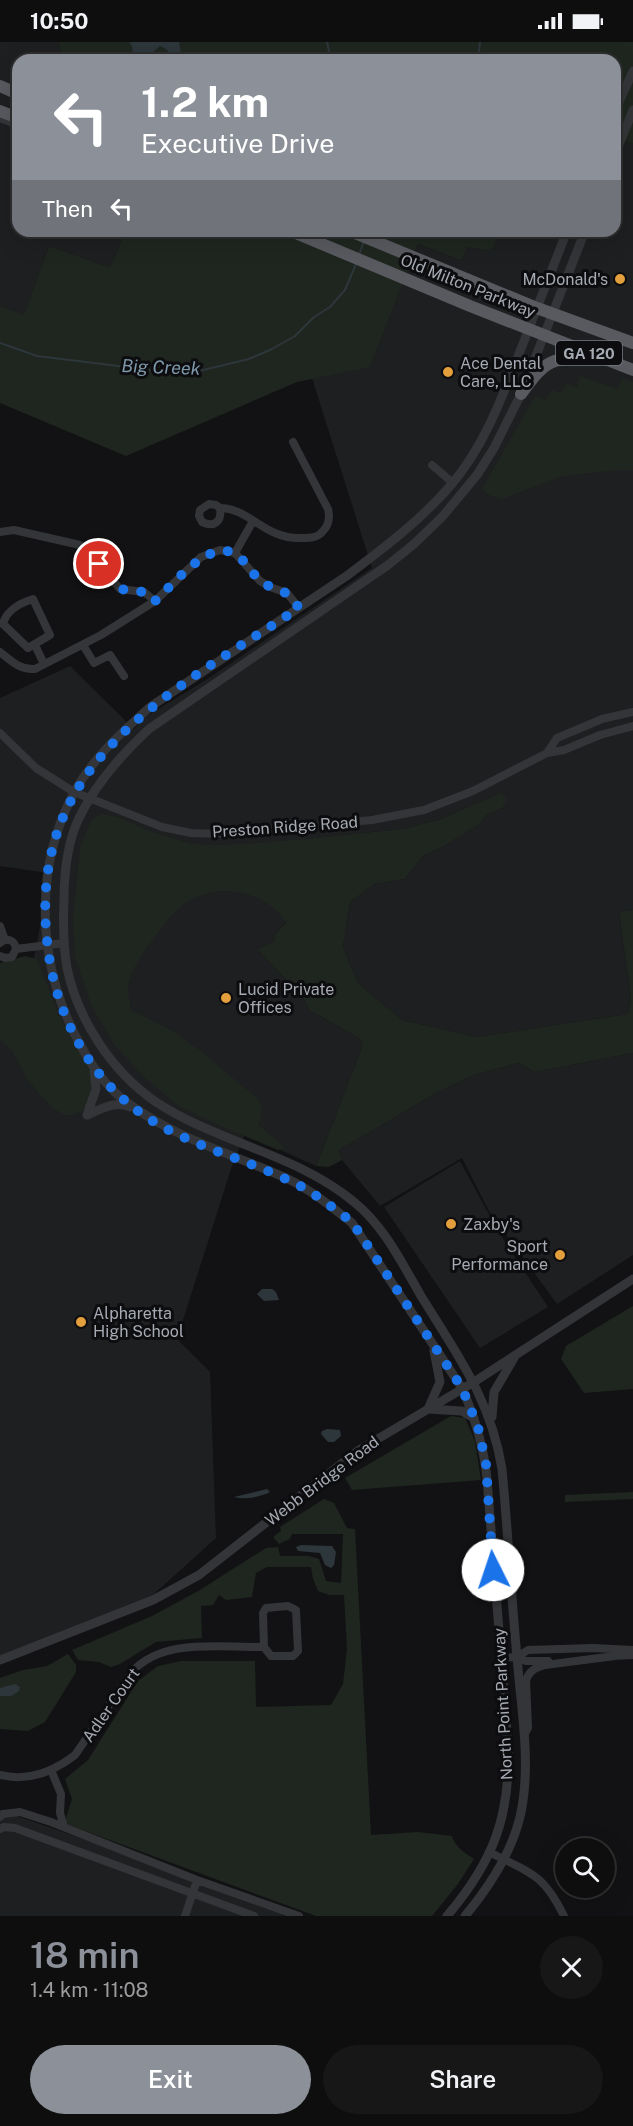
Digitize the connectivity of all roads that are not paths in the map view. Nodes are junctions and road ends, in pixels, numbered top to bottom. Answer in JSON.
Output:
{"nodes":[{"id":1,"x":633,"y":71,"type":"edge"},
{"id":2,"x":621,"y":98,"type":"edge"},
{"id":3,"x":633,"y":110,"type":"edge"},
{"id":4,"x":621,"y":139,"type":"edge"},
{"id":5,"x":306,"y":237,"type":"edge"},
{"id":6,"x":365,"y":237,"type":"edge"},
{"id":7,"x":565,"y":237,"type":"edge"},
{"id":8,"x":583,"y":237,"type":"edge"},
{"id":9,"x":537,"y":308,"type":"junction"},
{"id":10,"x":552,"y":314,"type":"junction"},
{"id":11,"x":529,"y":329,"type":"junction"},
{"id":12,"x":544,"y":335,"type":"junction"},
{"id":13,"x":633,"y":343,"type":"edge"},
{"id":14,"x":602,"y":358,"type":"junction"},
{"id":15,"x":633,"y":370,"type":"edge"},
{"id":16,"x":521,"y":394,"type":"junction"},
{"id":17,"x":293,"y":442,"type":"dead end"},
{"id":18,"x":432,"y":465,"type":"dead end"},
{"id":19,"x":453,"y":483,"type":"junction"},
{"id":20,"x":220,"y":508,"type":"dead end"},
{"id":21,"x":253,"y":521,"type":"junction"},
{"id":22,"x":0,"y":532,"type":"edge"},
{"id":23,"x":235,"y":553,"type":"junction"},
{"id":24,"x":155,"y":601,"type":"junction"},
{"id":25,"x":299,"y":608,"type":"junction"},
{"id":26,"x":34,"y":645,"type":"junction"},
{"id":27,"x":83,"y":645,"type":"junction"},
{"id":28,"x":0,"y":652,"type":"edge"},
{"id":29,"x":44,"y":664,"type":"junction"},
{"id":30,"x":124,"y":676,"type":"dead end"},
{"id":31,"x":633,"y":712,"type":"edge"},
{"id":32,"x":633,"y":726,"type":"edge"},
{"id":33,"x":0,"y":734,"type":"edge"},
{"id":34,"x":547,"y":753,"type":"junction"},
{"id":35,"x":75,"y":792,"type":"junction"},
{"id":36,"x":90,"y":798,"type":"junction"},
{"id":37,"x":0,"y":926,"type":"edge"},
{"id":38,"x":2,"y":941,"type":"edge"},
{"id":39,"x":64,"y":943,"type":"junction"},
{"id":40,"x":47,"y":944,"type":"junction"},
{"id":41,"x":16,"y":949,"type":"junction"},
{"id":42,"x":0,"y":956,"type":"edge"},
{"id":43,"x":92,"y":1065,"type":"junction"},
{"id":44,"x":138,"y":1111,"type":"junction"},
{"id":45,"x":633,"y":1279,"type":"edge"},
{"id":46,"x":432,"y":1343,"type":"junction"},
{"id":47,"x":517,"y":1353,"type":"junction"},
{"id":48,"x":474,"y":1382,"type":"junction"},
{"id":49,"x":462,"y":1388,"type":"junction"},
{"id":50,"x":428,"y":1409,"type":"junction"},
{"id":51,"x":475,"y":1418,"type":"junction"},
{"id":52,"x":493,"y":1425,"type":"junction"},
{"id":53,"x":264,"y":1647,"type":"junction"},
{"id":54,"x":633,"y":1650,"type":"edge"},
{"id":55,"x":633,"y":1655,"type":"edge"},
{"id":56,"x":615,"y":1656,"type":"junction"},
{"id":57,"x":517,"y":1657,"type":"junction"},
{"id":58,"x":501,"y":1658,"type":"junction"},
{"id":59,"x":0,"y":1660,"type":"edge"},
{"id":60,"x":524,"y":1734,"type":"junction"},
{"id":61,"x":51,"y":1770,"type":"junction"},
{"id":62,"x":0,"y":1775,"type":"edge"},
{"id":63,"x":60,"y":1813,"type":"junction"},
{"id":64,"x":0,"y":1817,"type":"edge"},
{"id":65,"x":51,"y":1822,"type":"junction"},
{"id":66,"x":64,"y":1827,"type":"junction"},
{"id":67,"x":0,"y":1829,"type":"edge"},
{"id":68,"x":489,"y":1852,"type":"junction"},
{"id":69,"x":503,"y":1860,"type":"junction"},
{"id":70,"x":197,"y":1880,"type":"junction"},
{"id":71,"x":192,"y":1894,"type":"junction"},
{"id":72,"x":447,"y":1915,"type":"edge"},
{"id":73,"x":185,"y":1916,"type":"edge"},
{"id":74,"x":254,"y":1916,"type":"edge"},
{"id":75,"x":299,"y":1916,"type":"edge"},
{"id":76,"x":465,"y":1916,"type":"edge"},
{"id":77,"x":564,"y":1916,"type":"edge"}],
"edges":[{"from":1,"to":2,"type":"street"},
{"from":3,"to":4,"type":"street"},
{"from":5,"to":11,"type":"highway","name":"Old Milton Parkway","number":"GA 120"},
{"from":6,"to":9,"type":"highway","name":"Old Milton Parkway","number":"GA 120"},
{"from":7,"to":9,"type":"street","name":"North Point Parkway"},
{"from":8,"to":10,"type":"street","name":"North Point Parkway"},
{"from":9,"to":10,"type":"highway","name":"Old Milton Parkway","number":"GA 120"},
{"from":9,"to":11,"type":"street","name":"North Point Parkway"},
{"from":10,"to":12,"type":"street","name":"North Point Parkway"},
{"from":10,"to":13,"type":"highway","name":"Old Milton Parkway","number":"GA 120"},
{"from":11,"to":12,"type":"highway","name":"Old Milton Parkway","number":"GA 120"},
{"from":11,"to":19,"type":"street","name":"North Point Parkway"},
{"from":12,"to":14,"type":"highway","name":"Old Milton Parkway","number":"GA 120"},
{"from":12,"to":16,"type":"street","name":"North Point Parkway"},
{"from":14,"to":15,"type":"highway","name":"Old Milton Parkway","number":"GA 120"},
{"from":14,"to":16,"type":"highway"},
{"from":16,"to":36,"type":"street","name":"North Point Parkway"},
{"from":17,"to":21,"type":"street"},
{"from":18,"to":19,"type":"street"},
{"from":19,"to":25,"type":"street","name":"North Point Parkway"},
{"from":20,"to":21,"type":"street"},
{"from":21,"to":23,"type":"street"},
{"from":22,"to":24,"type":"street"},
{"from":23,"to":24,"type":"street"},
{"from":23,"to":25,"type":"street"},
{"from":24,"to":27,"type":"street"},
{"from":25,"to":35,"type":"street","name":"North Point Parkway"},
{"from":26,"to":26,"type":"street"},
{"from":26,"to":29,"type":"street"},
{"from":27,"to":29,"type":"street"},
{"from":27,"to":30,"type":"street"},
{"from":28,"to":29,"type":"street"},
{"from":31,"to":34,"type":"street","name":"Preston Ridge Road"},
{"from":32,"to":34,"type":"street","name":"Preston Ridge Road"},
{"from":33,"to":35,"type":"street","name":"Preston Ridge Road"},
{"from":34,"to":36,"type":"street","name":"Preston Ridge Road"},
{"from":35,"to":36,"type":"street","name":"Preston Ridge Road"},
{"from":35,"to":40,"type":"street","name":"North Point Parkway"},
{"from":36,"to":39,"type":"street","name":"North Point Parkway"},
{"from":37,"to":38,"type":"street"},
{"from":38,"to":41,"type":"street"},
{"from":39,"to":40,"type":"street"},
{"from":39,"to":48,"type":"street","name":"North Point Parkway"},
{"from":40,"to":41,"type":"street"},
{"from":40,"to":43,"type":"street","name":"North Point Parkway"},
{"from":41,"to":42,"type":"street"},
{"from":43,"to":44,"type":"street","name":"North Point Parkway"},
{"from":43,"to":44,"type":"street"},
{"from":44,"to":46,"type":"street","name":"North Point Parkway"},
{"from":45,"to":47,"type":"street","name":"Webb Bridge Road"},
{"from":46,"to":49,"type":"street","name":"North Point Parkway"},
{"from":46,"to":50,"type":"street"},
{"from":47,"to":48,"type":"street","name":"Webb Bridge Road"},
{"from":47,"to":52,"type":"street"},
{"from":48,"to":49,"type":"street","name":"Webb Bridge Road"},
{"from":48,"to":52,"type":"street","name":"North Point Parkway"},
{"from":49,"to":50,"type":"street","name":"Webb Bridge Road"},
{"from":49,"to":51,"type":"street","name":"North Point Parkway"},
{"from":50,"to":51,"type":"street"},
{"from":50,"to":59,"type":"street","name":"Webb Bridge Road"},
{"from":51,"to":58,"type":"street","name":"North Point Parkway"},
{"from":52,"to":57,"type":"street","name":"North Point Parkway"},
{"from":53,"to":53,"type":"street","name":"Adler Court"},
{"from":53,"to":61,"type":"street","name":"Adler Court"},
{"from":54,"to":57,"type":"street"},
{"from":55,"to":56,"type":"street"},
{"from":56,"to":57,"type":"street"},
{"from":56,"to":60,"type":"street"},
{"from":57,"to":58,"type":"street"},
{"from":57,"to":60,"type":"street","name":"North Point Parkway"},
{"from":58,"to":68,"type":"street","name":"North Point Parkway"},
{"from":60,"to":69,"type":"street","name":"North Point Parkway"},
{"from":61,"to":62,"type":"street","name":"Adler Court"},
{"from":61,"to":63,"type":"street"},
{"from":63,"to":65,"type":"street"},
{"from":63,"to":66,"type":"street"},
{"from":64,"to":65,"type":"street"},
{"from":65,"to":66,"type":"street"},
{"from":66,"to":70,"type":"street"},
{"from":67,"to":71,"type":"street"},
{"from":68,"to":69,"type":"street"},
{"from":68,"to":72,"type":"street","name":"North Point Parkway"},
{"from":69,"to":76,"type":"street","name":"North Point Parkway"},
{"from":69,"to":77,"type":"street"},
{"from":70,"to":71,"type":"street"},
{"from":70,"to":75,"type":"street"},
{"from":71,"to":73,"type":"street"},
{"from":71,"to":74,"type":"street"}]}
